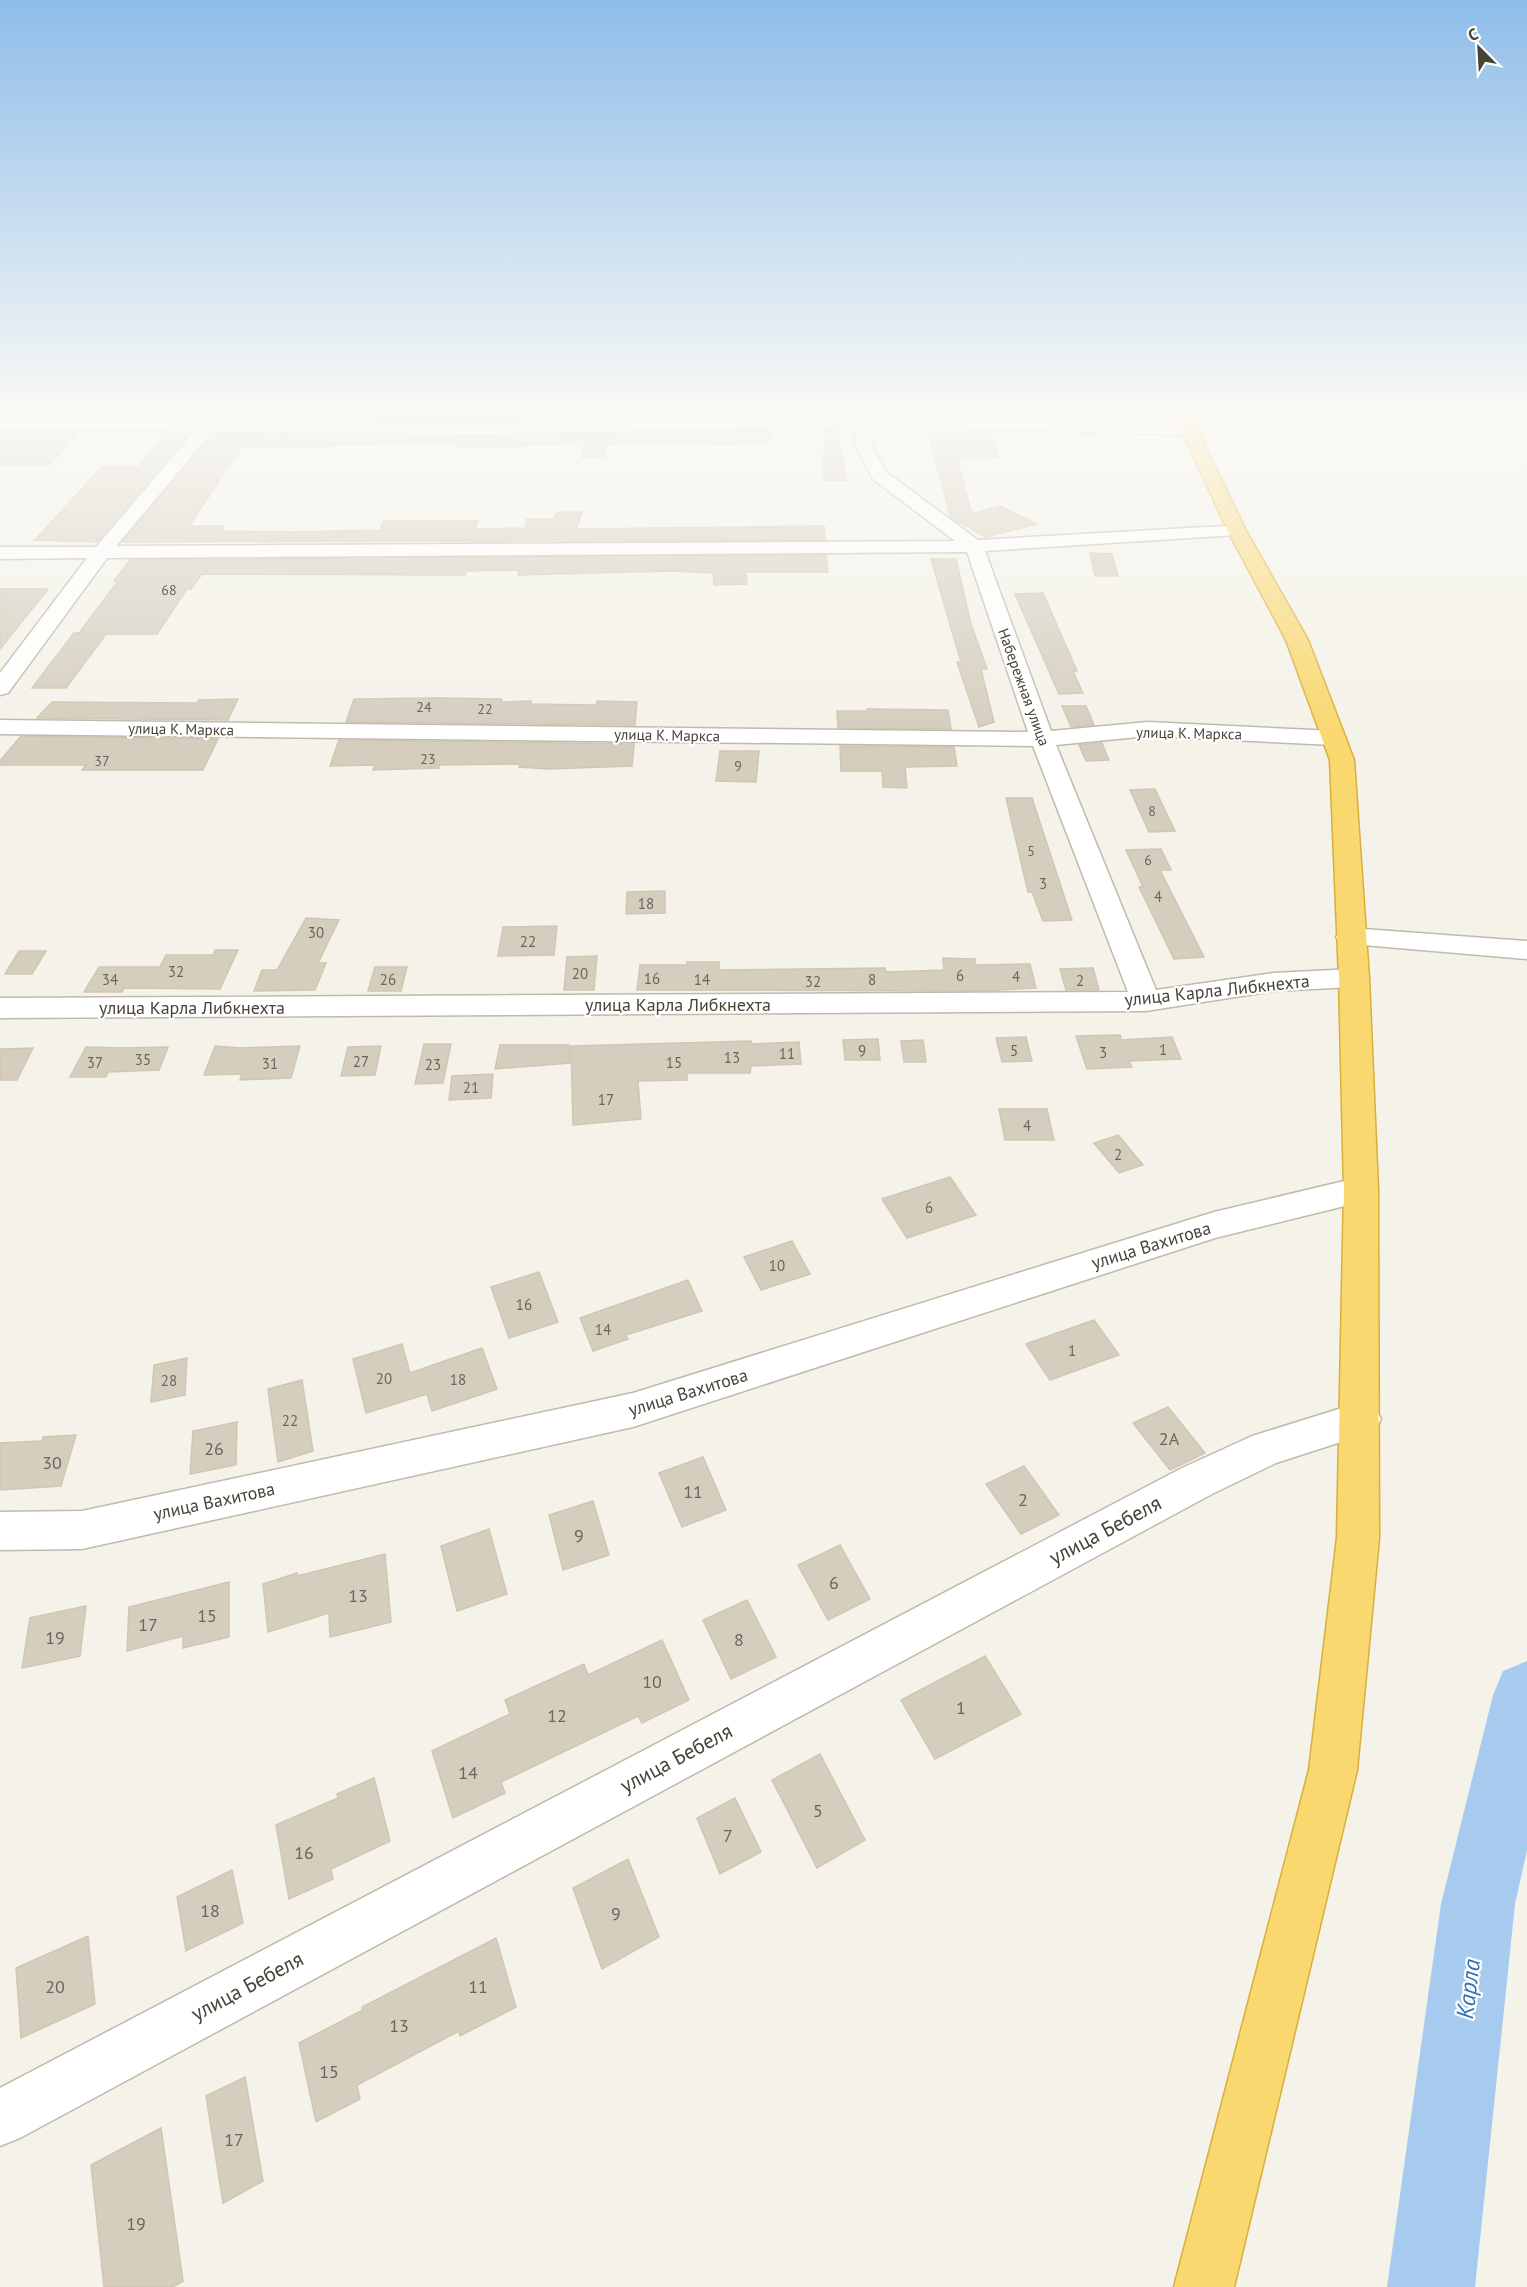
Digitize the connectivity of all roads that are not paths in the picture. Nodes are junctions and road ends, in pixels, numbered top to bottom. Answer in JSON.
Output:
{"nodes":[{"id":1,"x":130,"y":519,"type":"edge"},
{"id":2,"x":938,"y":519,"type":"edge"},
{"id":3,"x":1231,"y":519,"type":"edge"},
{"id":4,"x":1236,"y":529,"type":"junction"},
{"id":5,"x":974,"y":546,"type":"junction"},
{"id":6,"x":0,"y":553,"type":"edge"},
{"id":7,"x":100,"y":554,"type":"junction"},
{"id":8,"x":0,"y":688,"type":"edge"},
{"id":9,"x":0,"y":727,"type":"edge"},
{"id":10,"x":1334,"y":738,"type":"junction"},
{"id":11,"x":1042,"y":739,"type":"junction"},
{"id":12,"x":1350,"y":937,"type":"junction"},
{"id":13,"x":1527,"y":950,"type":"edge"},
{"id":14,"x":1354,"y":978,"type":"junction"},
{"id":15,"x":1146,"y":1001,"type":"junction"},
{"id":16,"x":0,"y":1008,"type":"edge"},
{"id":17,"x":1361,"y":1191,"type":"junction"},
{"id":18,"x":1361,"y":1419,"type":"junction"},
{"id":19,"x":0,"y":1531,"type":"edge"},
{"id":20,"x":0,"y":2118,"type":"edge"},
{"id":21,"x":1204,"y":2287,"type":"edge"}],
"edges":[{"from":1,"to":7,"type":"street"},
{"from":2,"to":5,"type":"street"},
{"from":3,"to":4,"type":"highway"},
{"from":4,"to":5,"type":"street"},
{"from":4,"to":10,"type":"highway"},
{"from":5,"to":7,"type":"street"},
{"from":5,"to":11,"type":"street","name":"Набережная улица"},
{"from":6,"to":7,"type":"street"},
{"from":7,"to":8,"type":"street"},
{"from":9,"to":11,"type":"street","name":"улица К. Маркса"},
{"from":10,"to":11,"type":"street","name":"улица К. Маркса"},
{"from":10,"to":12,"type":"highway"},
{"from":11,"to":15,"type":"street","name":"Набережная улица"},
{"from":12,"to":13,"type":"street"},
{"from":12,"to":14,"type":"highway"},
{"from":14,"to":15,"type":"street","name":"улица Карла Либкнехта"},
{"from":14,"to":17,"type":"highway"},
{"from":15,"to":16,"type":"street","name":"улица Карла Либкнехта"},
{"from":17,"to":18,"type":"highway"},
{"from":17,"to":19,"type":"street","name":"улица Вахитова"},
{"from":18,"to":20,"type":"street","name":"улица Бебеля"},
{"from":18,"to":21,"type":"highway"}]}
